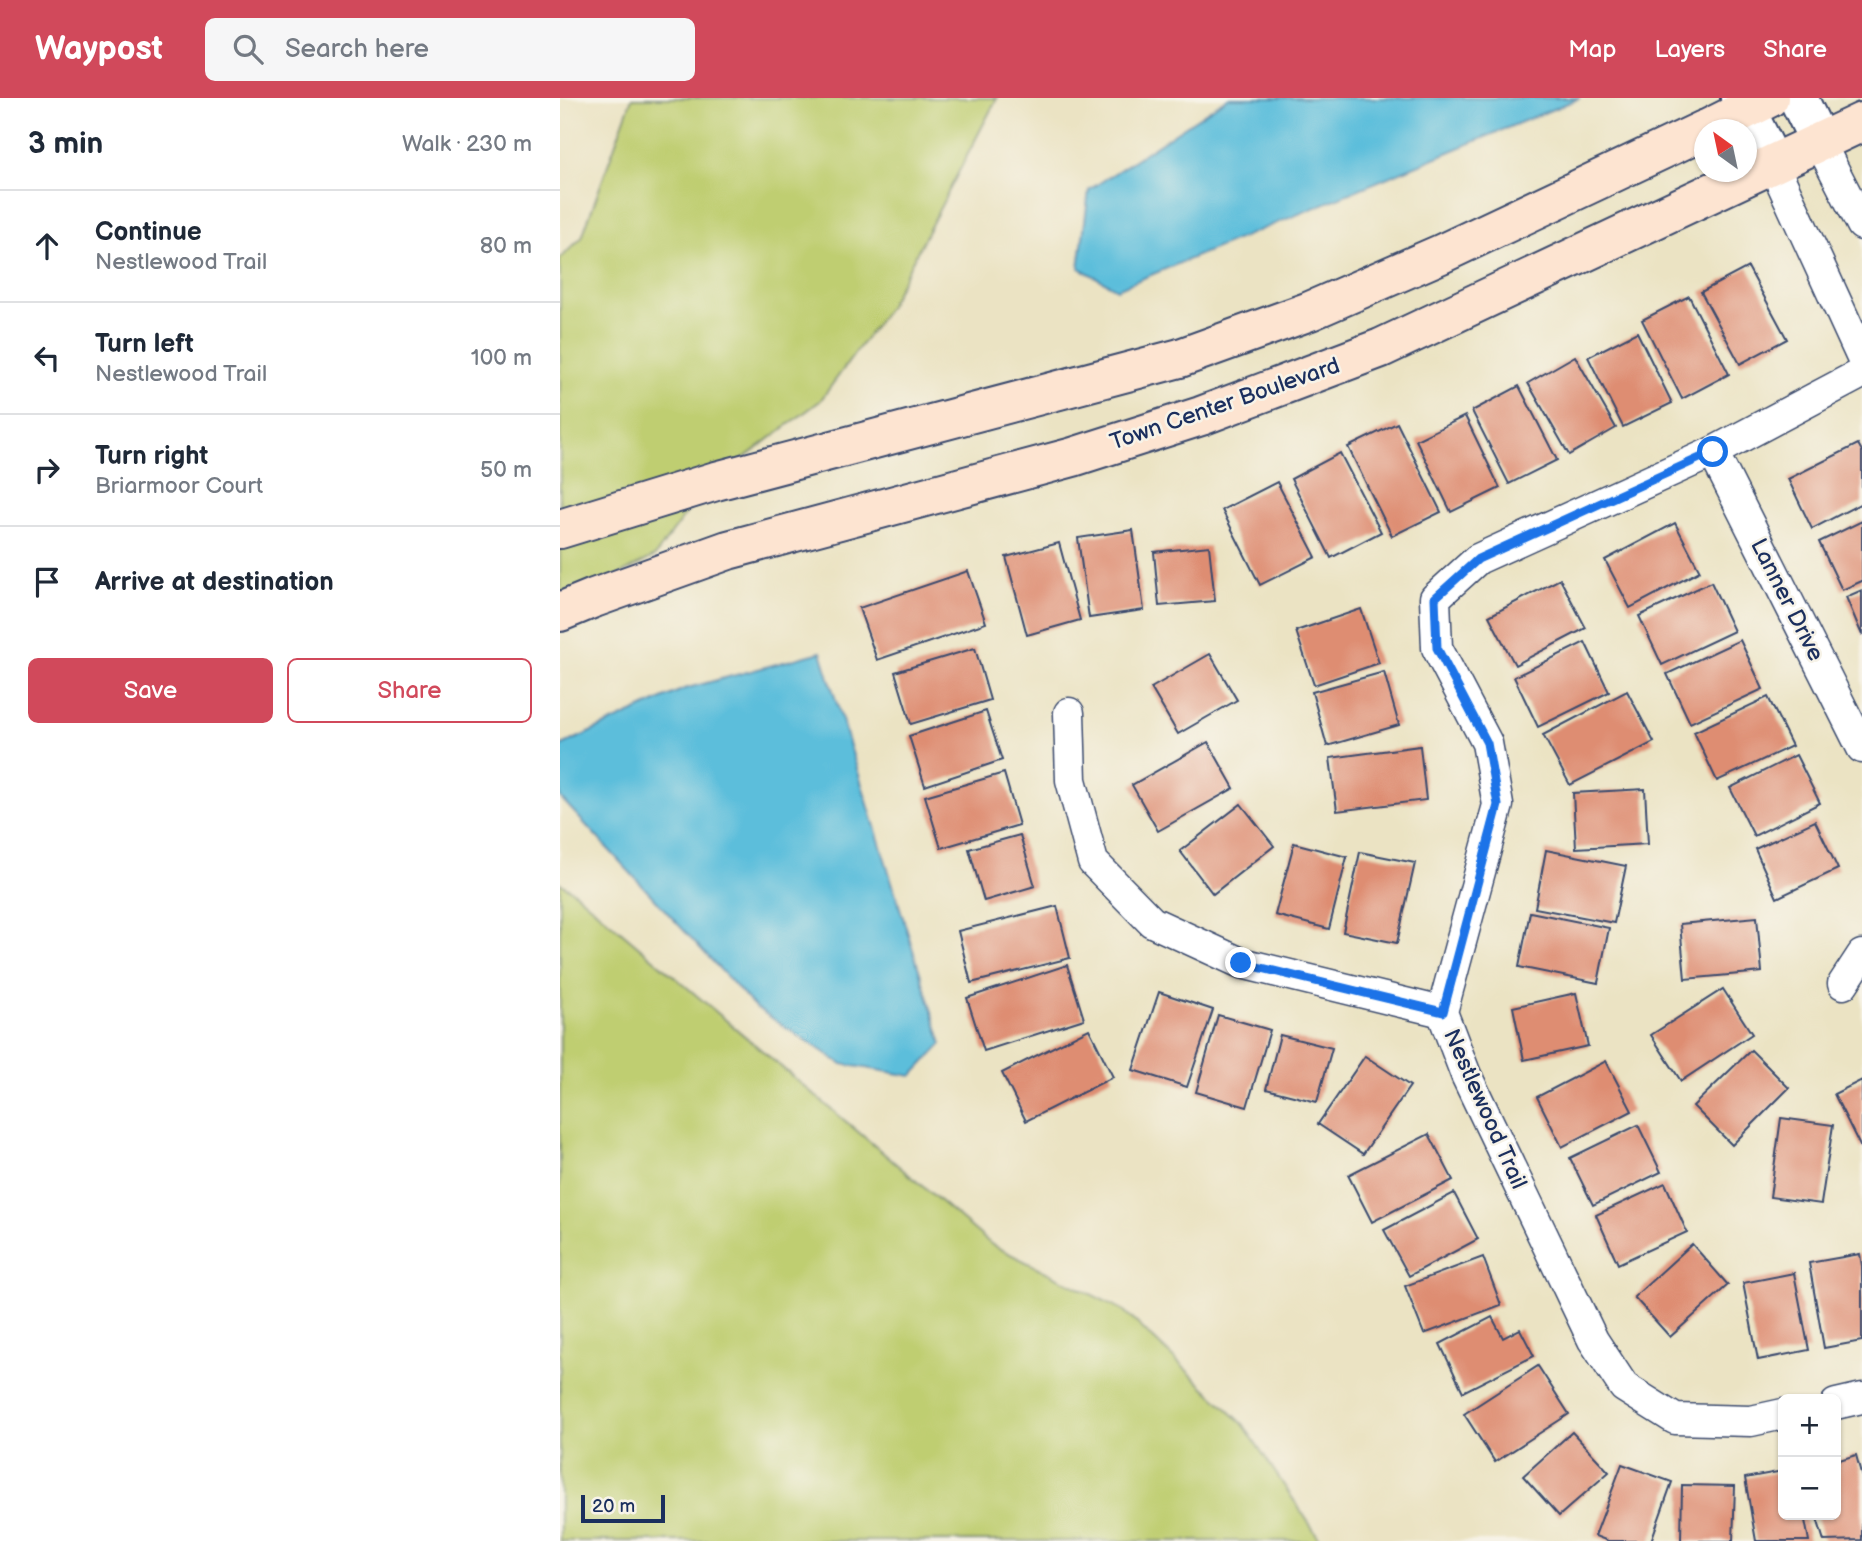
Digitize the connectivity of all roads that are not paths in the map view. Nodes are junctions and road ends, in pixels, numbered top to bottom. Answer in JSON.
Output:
{"nodes":[{"id":1,"x":1798,"y":98,"type":"edge"},
{"id":2,"x":1752,"y":102,"type":"edge"},
{"id":3,"x":1723,"y":119,"type":"edge"},
{"id":4,"x":1862,"y":122,"type":"edge"},
{"id":5,"x":1694,"y":135,"type":"edge"},
{"id":6,"x":1820,"y":142,"type":"junction"},
{"id":7,"x":1773,"y":164,"type":"junction"},
{"id":8,"x":1862,"y":225,"type":"edge"},
{"id":9,"x":1862,"y":358,"type":"edge"},
{"id":10,"x":1862,"y":373,"type":"edge"},
{"id":11,"x":1713,"y":452,"type":"junction"},
{"id":12,"x":560,"y":529,"type":"edge"},
{"id":13,"x":560,"y":612,"type":"edge"},
{"id":14,"x":1069,"y":713,"type":"dead end"},
{"id":15,"x":1862,"y":748,"type":"edge"},
{"id":16,"x":1862,"y":955,"type":"edge"},
{"id":17,"x":1843,"y":984,"type":"dead end"},
{"id":18,"x":1443,"y":1012,"type":"junction"},
{"id":19,"x":1862,"y":1398,"type":"edge"},
{"id":20,"x":1841,"y":1403,"type":"edge"},
{"id":21,"x":1778,"y":1415,"type":"edge"}],
"edges":[{"from":1,"to":6,"type":"street"},
{"from":2,"to":3,"type":"main road"},
{"from":2,"to":7,"type":"street"},
{"from":4,"to":6,"type":"main road","name":"Town Center Boulevard"},
{"from":5,"to":12,"type":"main road"},
{"from":6,"to":7,"type":"main road","name":"Town Center Boulevard"},
{"from":6,"to":8,"type":"street"},
{"from":7,"to":9,"type":"street"},
{"from":7,"to":13,"type":"main road","name":"Town Center Boulevard"},
{"from":10,"to":11,"type":"street","name":"Nestlewood Trail"},
{"from":11,"to":15,"type":"street","name":"Lanner Drive"},
{"from":11,"to":18,"type":"street","name":"Nestlewood Trail"},
{"from":14,"to":18,"type":"street"},
{"from":16,"to":17,"type":"street"},
{"from":18,"to":21,"type":"street","name":"Nestlewood Trail"},
{"from":19,"to":20,"type":"street"}]}
